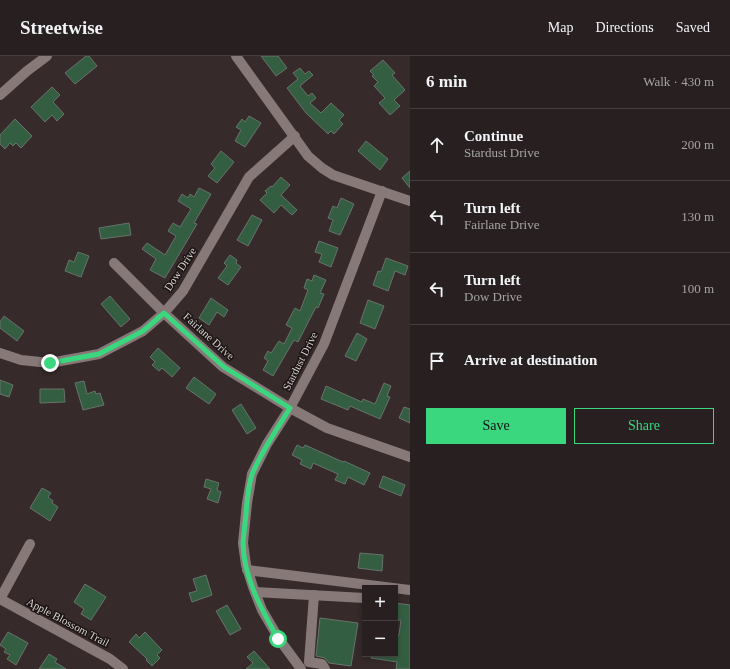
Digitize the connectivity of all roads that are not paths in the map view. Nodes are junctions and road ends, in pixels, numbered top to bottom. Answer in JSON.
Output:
{"nodes":[{"id":1,"x":47,"y":56,"type":"edge"},
{"id":2,"x":236,"y":56,"type":"edge"},
{"id":3,"x":1,"y":92,"type":"edge"},
{"id":4,"x":295,"y":136,"type":"junction"},
{"id":5,"x":382,"y":191,"type":"junction"},
{"id":6,"x":410,"y":201,"type":"edge"},
{"id":7,"x":114,"y":263,"type":"dead end"},
{"id":8,"x":164,"y":313,"type":"junction"},
{"id":9,"x":0,"y":353,"type":"edge"},
{"id":10,"x":290,"y":408,"type":"junction"},
{"id":11,"x":410,"y":457,"type":"edge"},
{"id":12,"x":30,"y":544,"type":"dead end"},
{"id":13,"x":248,"y":570,"type":"junction"},
{"id":14,"x":363,"y":585,"type":"edge"},
{"id":15,"x":398,"y":589,"type":"edge"},
{"id":16,"x":410,"y":590,"type":"edge"},
{"id":17,"x":255,"y":592,"type":"junction"},
{"id":18,"x":314,"y":595,"type":"junction"},
{"id":19,"x":362,"y":598,"type":"edge"},
{"id":20,"x":0,"y":599,"type":"edge"},
{"id":21,"x":123,"y":669,"type":"edge"},
{"id":22,"x":301,"y":669,"type":"edge"},
{"id":23,"x":326,"y":669,"type":"edge"}],
"edges":[{"from":1,"to":3,"type":"street"},
{"from":2,"to":4,"type":"street"},
{"from":4,"to":5,"type":"street"},
{"from":4,"to":8,"type":"street","name":"Dow Drive"},
{"from":5,"to":6,"type":"street"},
{"from":5,"to":10,"type":"street","name":"Stardust Drive"},
{"from":7,"to":8,"type":"street","name":"Fairlane Drive"},
{"from":8,"to":9,"type":"street","name":"Dow Drive"},
{"from":8,"to":10,"type":"street","name":"Fairlane Drive"},
{"from":10,"to":11,"type":"street","name":"Fairlane Drive"},
{"from":10,"to":13,"type":"street","name":"Stardust Drive"},
{"from":12,"to":20,"type":"street"},
{"from":13,"to":14,"type":"street"},
{"from":13,"to":17,"type":"street","name":"Stardust Drive"},
{"from":15,"to":16,"type":"street"},
{"from":17,"to":18,"type":"street"},
{"from":17,"to":22,"type":"street","name":"Stardust Drive"},
{"from":18,"to":19,"type":"street"},
{"from":18,"to":23,"type":"street"},
{"from":20,"to":21,"type":"street","name":"Apple Blossom Trail"}]}
